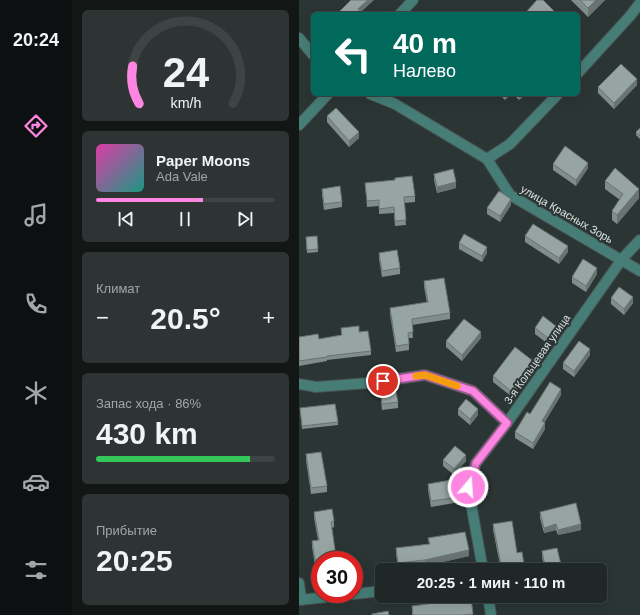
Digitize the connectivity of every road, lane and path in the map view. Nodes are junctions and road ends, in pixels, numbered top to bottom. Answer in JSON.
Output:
{"nodes":[{"id":1,"x":413,"y":0,"type":"edge"},
{"id":2,"x":640,"y":3,"type":"edge"},
{"id":3,"x":402,"y":12,"type":"edge"},
{"id":4,"x":299,"y":38,"type":"edge"},
{"id":5,"x":311,"y":53,"type":"edge"},
{"id":6,"x":580,"y":71,"type":"edge"},
{"id":7,"x":326,"y":96,"type":"edge"},
{"id":8,"x":375,"y":96,"type":"edge"},
{"id":9,"x":556,"y":96,"type":"edge"},
{"id":10,"x":299,"y":125,"type":"edge"},
{"id":11,"x":487,"y":159,"type":"junction"},
{"id":12,"x":640,"y":240,"type":"edge"},
{"id":13,"x":622,"y":259,"type":"junction"},
{"id":14,"x":640,"y":271,"type":"edge"},
{"id":15,"x":299,"y":384,"type":"edge"},
{"id":16,"x":507,"y":423,"type":"junction"},
{"id":17,"x":482,"y":563,"type":"edge"},
{"id":18,"x":299,"y":583,"type":"edge"},
{"id":19,"x":375,"y":593,"type":"edge"},
{"id":20,"x":300,"y":600,"type":"edge"},
{"id":21,"x":489,"y":603,"type":"edge"},
{"id":22,"x":491,"y":615,"type":"edge"}],
"edges":[{"from":1,"to":3,"type":"street"},
{"from":2,"to":6,"type":"street"},
{"from":4,"to":5,"type":"street"},
{"from":7,"to":10,"type":"street"},
{"from":8,"to":11,"type":"street","name":"улица Красных Зорь"},
{"from":9,"to":11,"type":"street"},
{"from":11,"to":13,"type":"street","name":"улица Красных Зорь"},
{"from":12,"to":13,"type":"street","name":"3-я Кольцевая улица"},
{"from":13,"to":14,"type":"street","name":"улица Красных Зорь"},
{"from":13,"to":16,"type":"street","name":"3-я Кольцевая улица"},
{"from":15,"to":16,"type":"street"},
{"from":16,"to":17,"type":"street","name":"3-я Кольцевая улица"},
{"from":18,"to":20,"type":"street"},
{"from":19,"to":20,"type":"street"},
{"from":21,"to":22,"type":"street"}]}
